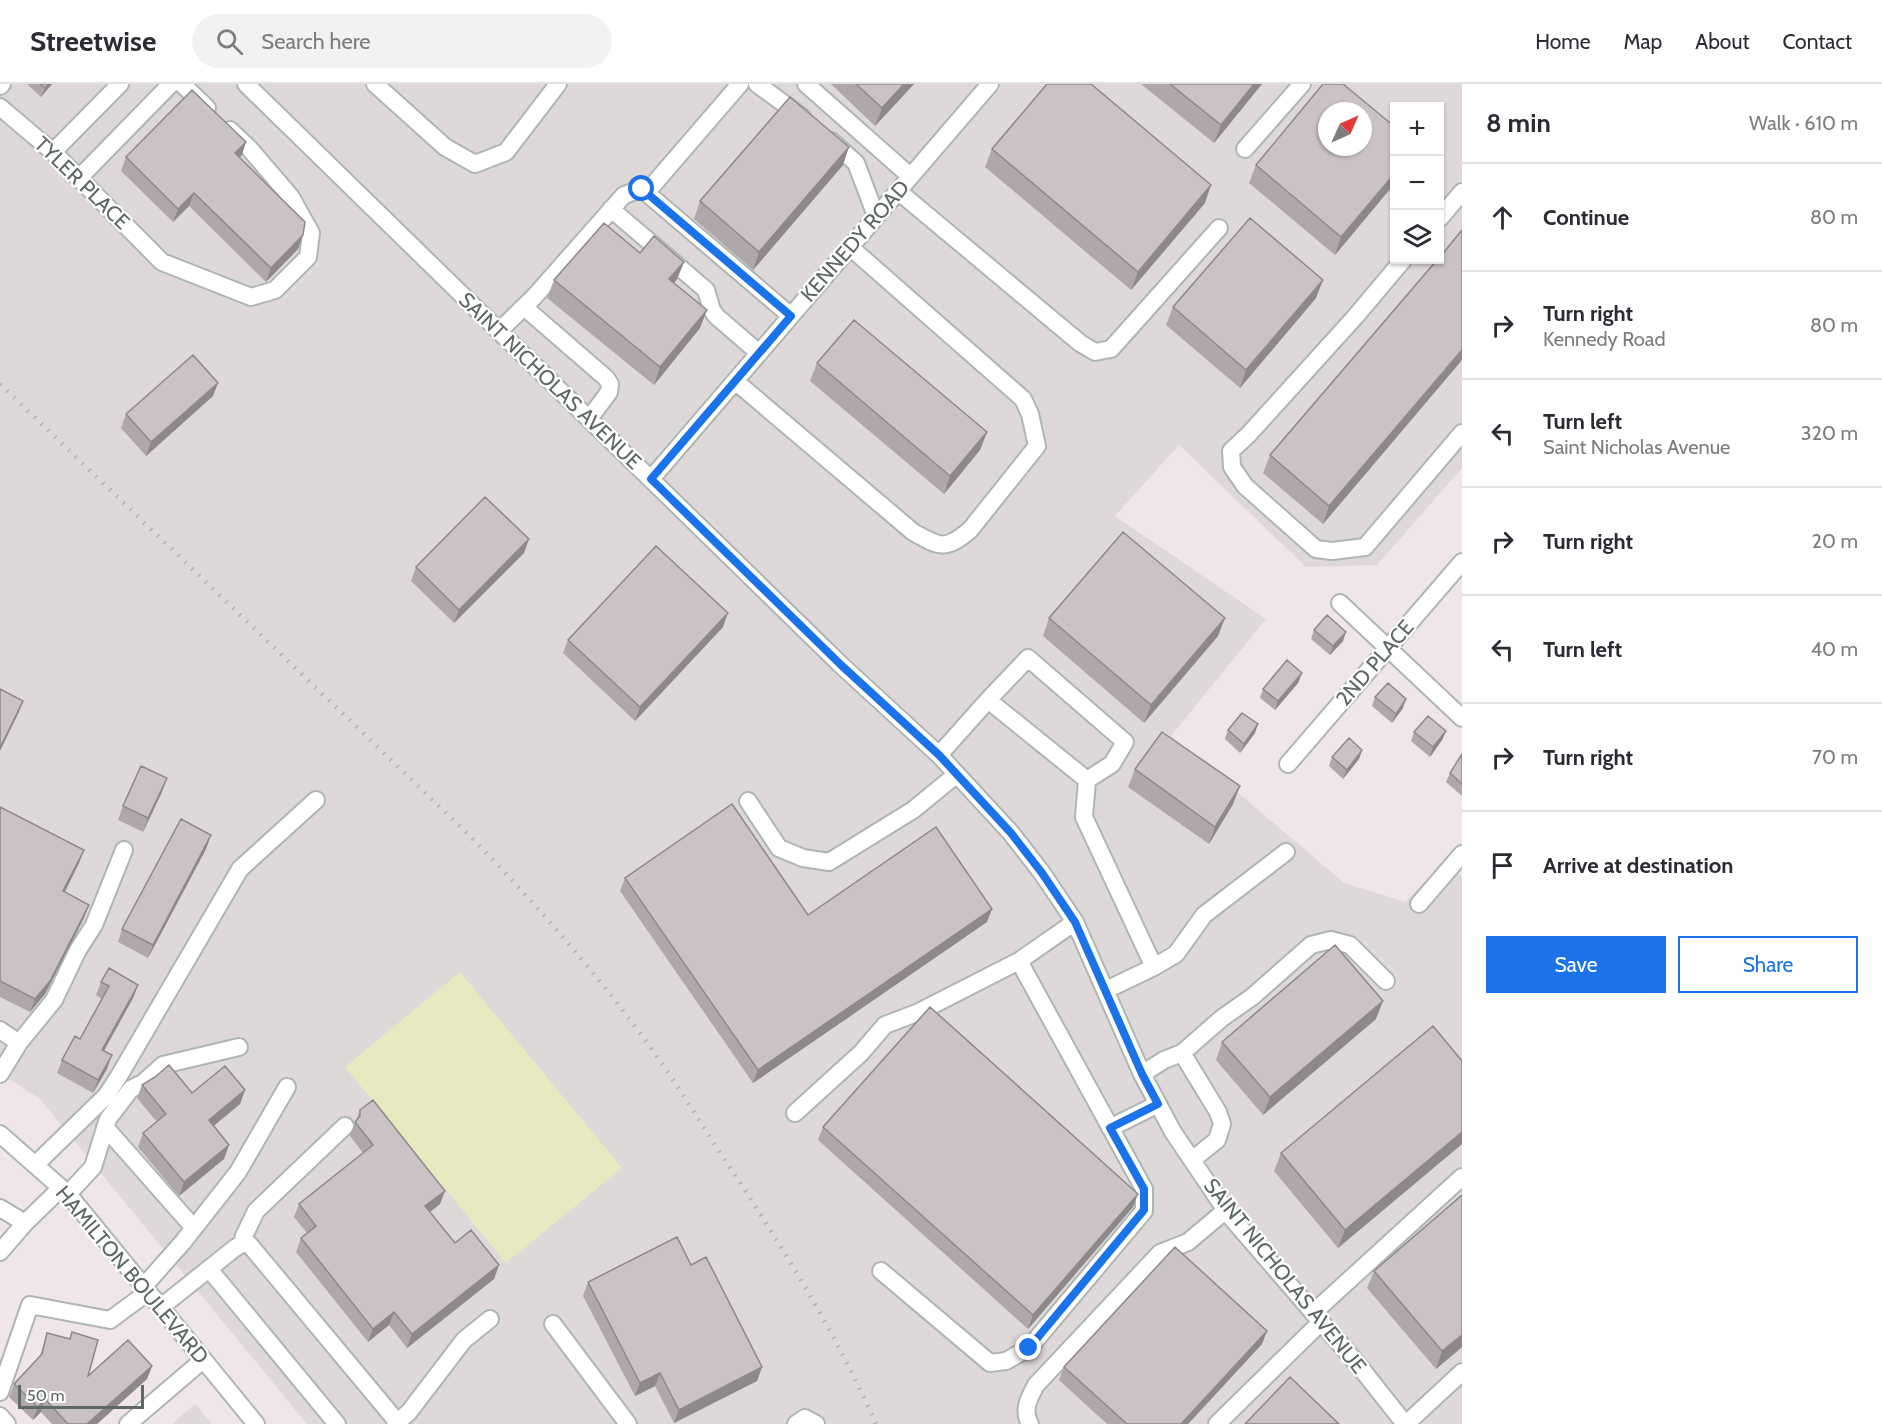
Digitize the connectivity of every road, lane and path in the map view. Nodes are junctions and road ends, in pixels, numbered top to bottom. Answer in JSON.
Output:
{"nodes":[{"id":1,"x":120,"y":84,"type":"edge"},
{"id":2,"x":171,"y":84,"type":"edge"},
{"id":3,"x":182,"y":84,"type":"edge"},
{"id":4,"x":246,"y":84,"type":"edge"},
{"id":5,"x":375,"y":84,"type":"edge"},
{"id":6,"x":558,"y":84,"type":"edge"},
{"id":7,"x":740,"y":84,"type":"edge"},
{"id":8,"x":757,"y":84,"type":"edge"},
{"id":9,"x":806,"y":84,"type":"edge"},
{"id":10,"x":1302,"y":84,"type":"edge"},
{"id":11,"x":982,"y":87,"type":"edge"},
{"id":12,"x":0,"y":107,"type":"edge"},
{"id":13,"x":1245,"y":149,"type":"dead end"},
{"id":14,"x":52,"y":152,"type":"junction"},
{"id":15,"x":910,"y":176,"type":"junction"},
{"id":16,"x":79,"y":178,"type":"junction"},
{"id":17,"x":642,"y":189,"type":"junction"},
{"id":18,"x":898,"y":191,"type":"junction"},
{"id":19,"x":1462,"y":192,"type":"edge"},
{"id":20,"x":611,"y":209,"type":"junction"},
{"id":21,"x":1444,"y":213,"type":"edge"},
{"id":22,"x":876,"y":216,"type":"junction"},
{"id":23,"x":1219,"y":228,"type":"dead end"},
{"id":24,"x":850,"y":247,"type":"junction"},
{"id":25,"x":1400,"y":264,"type":"edge"},
{"id":26,"x":524,"y":307,"type":"junction"},
{"id":27,"x":791,"y":316,"type":"junction"},
{"id":28,"x":499,"y":331,"type":"junction"},
{"id":29,"x":759,"y":353,"type":"junction"},
{"id":30,"x":735,"y":381,"type":"junction"},
{"id":31,"x":588,"y":419,"type":"junction"},
{"id":32,"x":1462,"y":433,"type":"edge"},
{"id":33,"x":651,"y":479,"type":"junction"},
{"id":34,"x":1462,"y":562,"type":"edge"},
{"id":35,"x":1340,"y":603,"type":"dead end"},
{"id":36,"x":1389,"y":647,"type":"junction"},
{"id":37,"x":988,"y":700,"type":"junction"},
{"id":38,"x":1462,"y":718,"type":"edge"},
{"id":39,"x":939,"y":755,"type":"junction"},
{"id":40,"x":1288,"y":764,"type":"dead end"},
{"id":41,"x":957,"y":774,"type":"junction"},
{"id":42,"x":1087,"y":780,"type":"junction"},
{"id":43,"x":316,"y":800,"type":"dead end"},
{"id":44,"x":748,"y":801,"type":"dead end"},
{"id":45,"x":124,"y":850,"type":"dead end"},
{"id":46,"x":1287,"y":852,"type":"dead end"},
{"id":47,"x":1462,"y":854,"type":"edge"},
{"id":48,"x":1419,"y":904,"type":"dead end"},
{"id":49,"x":1075,"y":922,"type":"junction"},
{"id":50,"x":1019,"y":961,"type":"junction"},
{"id":51,"x":1154,"y":966,"type":"junction"},
{"id":52,"x":1386,"y":981,"type":"dead end"},
{"id":53,"x":1106,"y":990,"type":"junction"},
{"id":54,"x":0,"y":1030,"type":"edge"},
{"id":55,"x":19,"y":1043,"type":"junction"},
{"id":56,"x":239,"y":1047,"type":"dead end"},
{"id":57,"x":1182,"y":1053,"type":"junction"},
{"id":58,"x":0,"y":1074,"type":"edge"},
{"id":59,"x":1142,"y":1074,"type":"junction"},
{"id":60,"x":286,"y":1087,"type":"dead end"},
{"id":61,"x":1158,"y":1104,"type":"junction"},
{"id":62,"x":795,"y":1113,"type":"dead end"},
{"id":63,"x":345,"y":1126,"type":"dead end"},
{"id":64,"x":105,"y":1127,"type":"junction"},
{"id":65,"x":1110,"y":1128,"type":"junction"},
{"id":66,"x":0,"y":1134,"type":"edge"},
{"id":67,"x":1192,"y":1160,"type":"junction"},
{"id":68,"x":35,"y":1165,"type":"junction"},
{"id":69,"x":1462,"y":1178,"type":"edge"},
{"id":70,"x":65,"y":1191,"type":"junction"},
{"id":71,"x":0,"y":1208,"type":"edge"},
{"id":72,"x":1226,"y":1210,"type":"junction"},
{"id":73,"x":25,"y":1223,"type":"junction"},
{"id":74,"x":194,"y":1228,"type":"junction"},
{"id":75,"x":242,"y":1244,"type":"junction"},
{"id":76,"x":0,"y":1252,"type":"edge"},
{"id":77,"x":209,"y":1269,"type":"junction"},
{"id":78,"x":881,"y":1271,"type":"dead end"},
{"id":79,"x":146,"y":1289,"type":"junction"},
{"id":80,"x":160,"y":1307,"type":"junction"},
{"id":81,"x":1317,"y":1318,"type":"junction"},
{"id":82,"x":490,"y":1319,"type":"dead end"},
{"id":83,"x":553,"y":1324,"type":"dead end"},
{"id":84,"x":203,"y":1360,"type":"junction"},
{"id":85,"x":1462,"y":1372,"type":"edge"},
{"id":86,"x":0,"y":1392,"type":"edge"},
{"id":87,"x":0,"y":1416,"type":"edge"},
{"id":88,"x":397,"y":1423,"type":"edge"},
{"id":89,"x":7,"y":1424,"type":"edge"},
{"id":90,"x":128,"y":1424,"type":"edge"},
{"id":91,"x":256,"y":1424,"type":"edge"},
{"id":92,"x":336,"y":1424,"type":"edge"},
{"id":93,"x":628,"y":1424,"type":"edge"},
{"id":94,"x":1030,"y":1424,"type":"edge"},
{"id":95,"x":1217,"y":1424,"type":"edge"},
{"id":96,"x":1405,"y":1424,"type":"edge"}],
"edges":[{"from":1,"to":14,"type":"street"},
{"from":2,"to":16,"type":"street"},
{"from":3,"to":16,"type":"street","name":"TYLER PLACE"},
{"from":4,"to":28,"type":"street","name":"SAINT NICHOLAS AVENUE"},
{"from":5,"to":6,"type":"street"},
{"from":7,"to":17,"type":"street"},
{"from":8,"to":22,"type":"street"},
{"from":9,"to":15,"type":"street"},
{"from":10,"to":13,"type":"street"},
{"from":11,"to":15,"type":"street","name":"KENNEDY ROAD"},
{"from":12,"to":14,"type":"street","name":"TYLER PLACE"},
{"from":14,"to":16,"type":"street","name":"TYLER PLACE"},
{"from":15,"to":18,"type":"street","name":"KENNEDY ROAD"},
{"from":17,"to":20,"type":"street"},
{"from":17,"to":27,"type":"street"},
{"from":18,"to":22,"type":"street","name":"KENNEDY ROAD"},
{"from":18,"to":23,"type":"street"},
{"from":19,"to":21,"type":"street"},
{"from":20,"to":26,"type":"street"},
{"from":20,"to":29,"type":"street"},
{"from":22,"to":24,"type":"street","name":"KENNEDY ROAD"},
{"from":24,"to":27,"type":"street","name":"KENNEDY ROAD"},
{"from":24,"to":30,"type":"street"},
{"from":25,"to":32,"type":"street"},
{"from":26,"to":28,"type":"street"},
{"from":26,"to":31,"type":"street"},
{"from":27,"to":29,"type":"street","name":"KENNEDY ROAD"},
{"from":28,"to":31,"type":"street","name":"SAINT NICHOLAS AVENUE"},
{"from":29,"to":30,"type":"street","name":"KENNEDY ROAD"},
{"from":30,"to":33,"type":"street","name":"KENNEDY ROAD"},
{"from":31,"to":33,"type":"street","name":"SAINT NICHOLAS AVENUE"},
{"from":33,"to":39,"type":"street","name":"SAINT NICHOLAS AVENUE"},
{"from":34,"to":36,"type":"street","name":"2ND PLACE"},
{"from":35,"to":36,"type":"street"},
{"from":36,"to":38,"type":"street"},
{"from":36,"to":40,"type":"street","name":"2ND PLACE"},
{"from":37,"to":39,"type":"street"},
{"from":37,"to":42,"type":"street"},
{"from":37,"to":42,"type":"street"},
{"from":39,"to":41,"type":"street","name":"SAINT NICHOLAS AVENUE"},
{"from":41,"to":44,"type":"street"},
{"from":41,"to":49,"type":"street","name":"SAINT NICHOLAS AVENUE"},
{"from":42,"to":51,"type":"street"},
{"from":43,"to":68,"type":"street"},
{"from":45,"to":55,"type":"street"},
{"from":46,"to":51,"type":"street"},
{"from":47,"to":48,"type":"street"},
{"from":49,"to":50,"type":"street"},
{"from":49,"to":53,"type":"street","name":"SAINT NICHOLAS AVENUE"},
{"from":50,"to":62,"type":"street"},
{"from":50,"to":65,"type":"street"},
{"from":51,"to":53,"type":"street"},
{"from":52,"to":57,"type":"street"},
{"from":53,"to":59,"type":"street","name":"SAINT NICHOLAS AVENUE"},
{"from":54,"to":55,"type":"street"},
{"from":55,"to":58,"type":"street"},
{"from":56,"to":64,"type":"street"},
{"from":57,"to":59,"type":"street"},
{"from":57,"to":67,"type":"street"},
{"from":59,"to":61,"type":"street","name":"SAINT NICHOLAS AVENUE"},
{"from":60,"to":74,"type":"street"},
{"from":61,"to":65,"type":"street"},
{"from":61,"to":67,"type":"street","name":"SAINT NICHOLAS AVENUE"},
{"from":63,"to":75,"type":"street"},
{"from":64,"to":70,"type":"street"},
{"from":64,"to":74,"type":"street"},
{"from":65,"to":78,"type":"street"},
{"from":66,"to":68,"type":"street","name":"HAMILTON BOULEVARD"},
{"from":67,"to":72,"type":"street","name":"SAINT NICHOLAS AVENUE"},
{"from":68,"to":70,"type":"street","name":"HAMILTON BOULEVARD"},
{"from":69,"to":81,"type":"street"},
{"from":70,"to":73,"type":"street"},
{"from":70,"to":79,"type":"street","name":"HAMILTON BOULEVARD"},
{"from":71,"to":73,"type":"street"},
{"from":72,"to":81,"type":"street","name":"SAINT NICHOLAS AVENUE"},
{"from":72,"to":94,"type":"street"},
{"from":73,"to":76,"type":"street"},
{"from":74,"to":79,"type":"street"},
{"from":75,"to":77,"type":"street"},
{"from":75,"to":88,"type":"street"},
{"from":77,"to":80,"type":"street"},
{"from":77,"to":92,"type":"street"},
{"from":79,"to":80,"type":"street","name":"HAMILTON BOULEVARD"},
{"from":79,"to":86,"type":"street"},
{"from":80,"to":84,"type":"street","name":"HAMILTON BOULEVARD"},
{"from":81,"to":95,"type":"street"},
{"from":81,"to":96,"type":"street","name":"SAINT NICHOLAS AVENUE"},
{"from":82,"to":88,"type":"street"},
{"from":83,"to":93,"type":"street"},
{"from":84,"to":90,"type":"street"},
{"from":84,"to":91,"type":"street","name":"HAMILTON BOULEVARD"},
{"from":85,"to":96,"type":"street"},
{"from":87,"to":89,"type":"street"}]}
